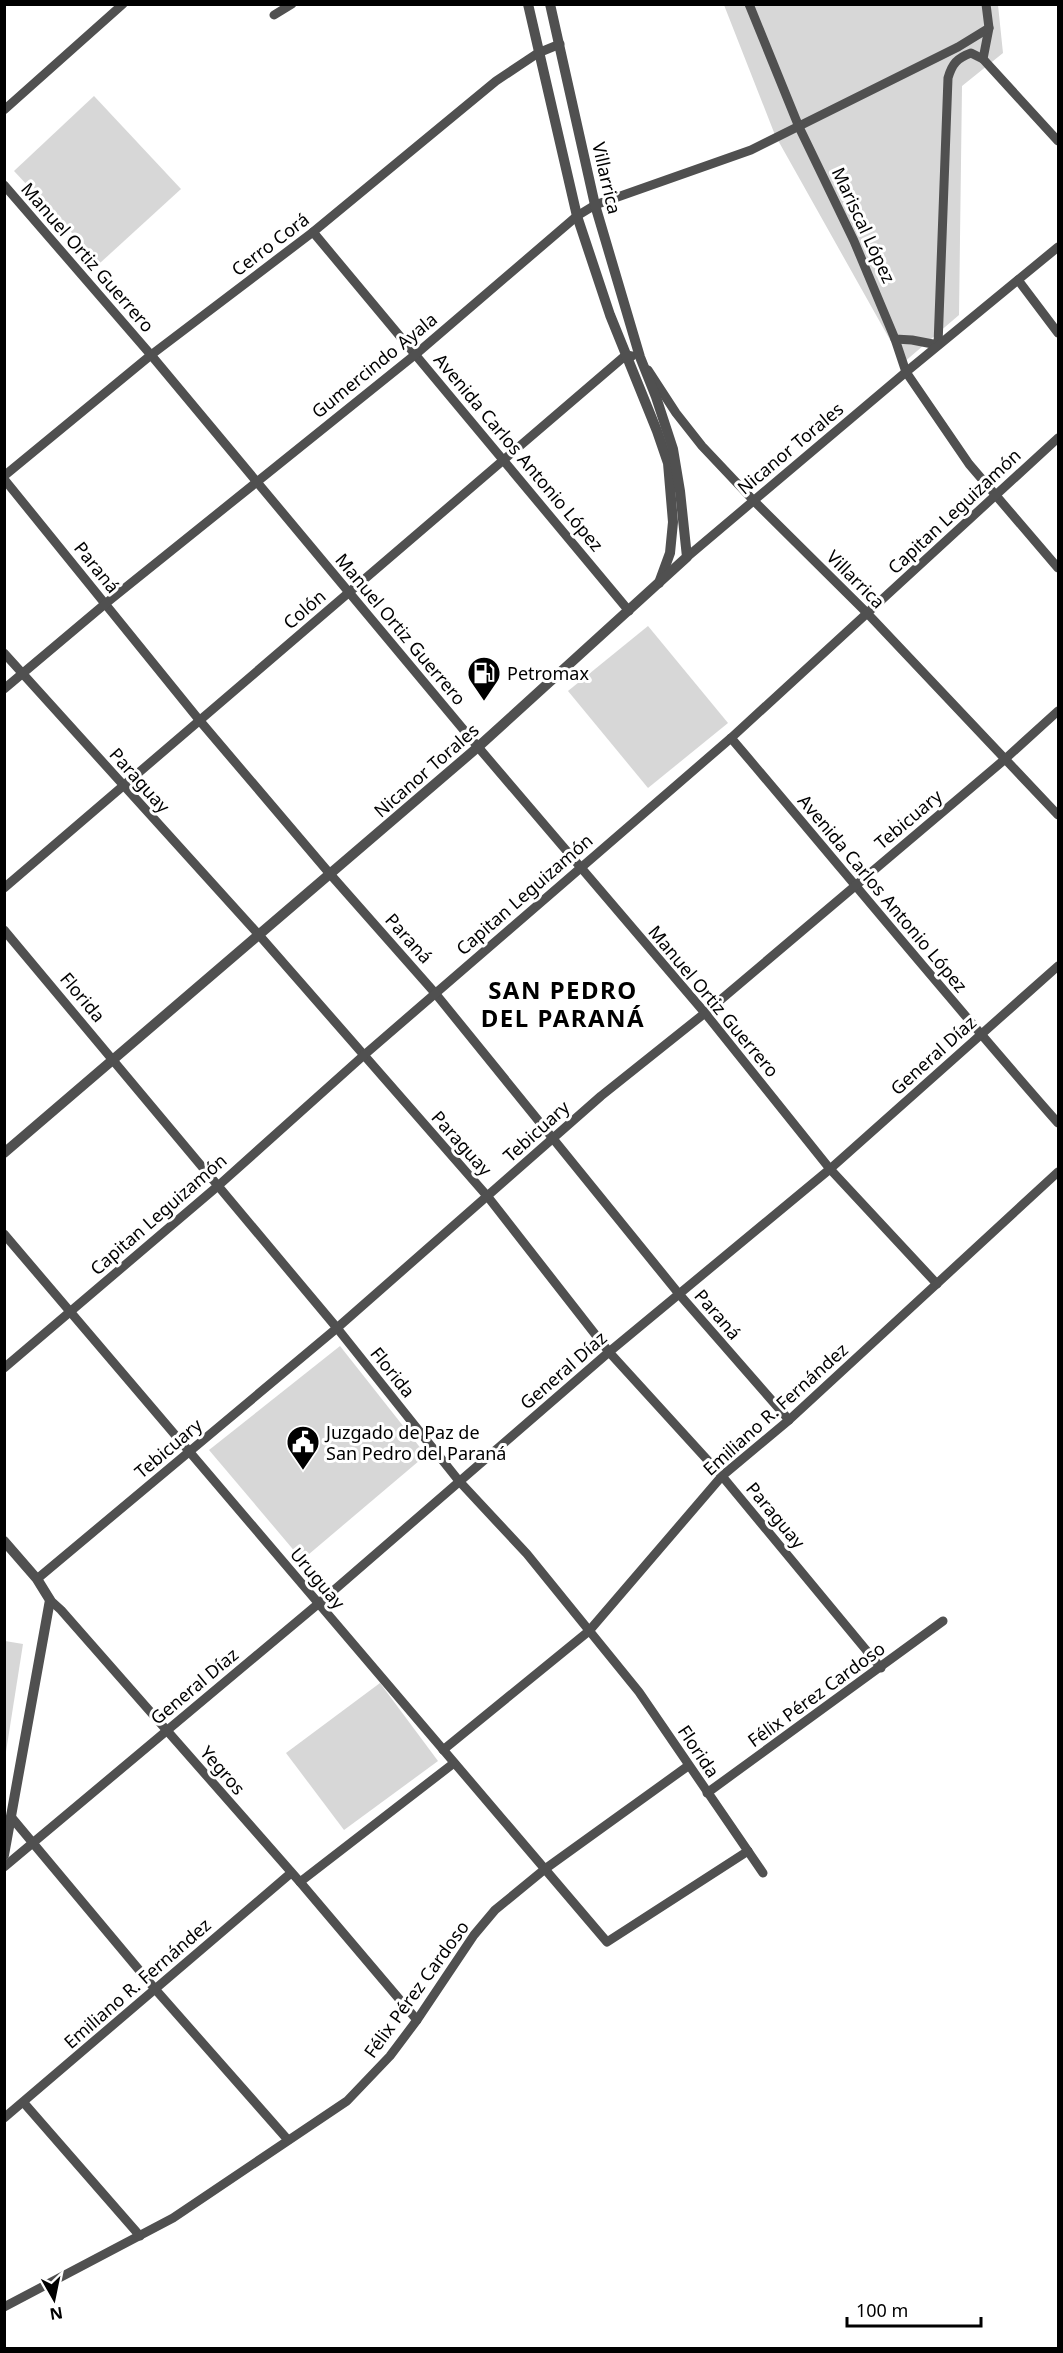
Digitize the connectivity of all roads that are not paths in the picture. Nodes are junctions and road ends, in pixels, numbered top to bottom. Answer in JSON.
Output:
{"nodes":[{"id":1,"x":123,"y":4,"type":"edge"},
{"id":2,"x":292,"y":4,"type":"edge"},
{"id":3,"x":528,"y":4,"type":"edge"},
{"id":4,"x":550,"y":4,"type":"edge"},
{"id":5,"x":749,"y":4,"type":"edge"},
{"id":6,"x":986,"y":4,"type":"edge"},
{"id":7,"x":274,"y":15,"type":"dead end"},
{"id":8,"x":989,"y":28,"type":"junction"},
{"id":9,"x":968,"y":41,"type":"junction"},
{"id":10,"x":560,"y":44,"type":"junction"},
{"id":11,"x":537,"y":53,"type":"junction"},
{"id":12,"x":971,"y":53,"type":"junction"},
{"id":13,"x":984,"y":59,"type":"junction"},
{"id":14,"x":4,"y":110,"type":"edge"},
{"id":15,"x":799,"y":127,"type":"junction"},
{"id":16,"x":1059,"y":141,"type":"edge"},
{"id":17,"x":4,"y":185,"type":"edge"},
{"id":18,"x":595,"y":205,"type":"junction"},
{"id":19,"x":578,"y":216,"type":"junction"},
{"id":20,"x":313,"y":232,"type":"junction"},
{"id":21,"x":1059,"y":247,"type":"edge"},
{"id":22,"x":1018,"y":280,"type":"junction"},
{"id":23,"x":1059,"y":333,"type":"edge"},
{"id":24,"x":895,"y":339,"type":"junction"},
{"id":25,"x":939,"y":345,"type":"junction"},
{"id":26,"x":416,"y":354,"type":"junction"},
{"id":27,"x":151,"y":355,"type":"junction"},
{"id":28,"x":626,"y":355,"type":"junction"},
{"id":29,"x":640,"y":357,"type":"junction"},
{"id":30,"x":906,"y":372,"type":"junction"},
{"id":31,"x":1059,"y":438,"type":"edge"},
{"id":32,"x":503,"y":459,"type":"junction"},
{"id":33,"x":4,"y":478,"type":"edge"},
{"id":34,"x":256,"y":482,"type":"junction"},
{"id":35,"x":995,"y":494,"type":"junction"},
{"id":36,"x":753,"y":500,"type":"junction"},
{"id":37,"x":687,"y":557,"type":"junction"},
{"id":38,"x":1059,"y":568,"type":"edge"},
{"id":39,"x":658,"y":585,"type":"junction"},
{"id":40,"x":348,"y":592,"type":"junction"},
{"id":41,"x":105,"y":604,"type":"junction"},
{"id":42,"x":629,"y":611,"type":"junction"},
{"id":43,"x":867,"y":613,"type":"junction"},
{"id":44,"x":4,"y":653,"type":"edge"},
{"id":45,"x":23,"y":674,"type":"junction"},
{"id":46,"x":4,"y":689,"type":"edge"},
{"id":47,"x":1059,"y":711,"type":"edge"},
{"id":48,"x":200,"y":721,"type":"junction"},
{"id":49,"x":731,"y":738,"type":"junction"},
{"id":50,"x":478,"y":747,"type":"junction"},
{"id":51,"x":1004,"y":760,"type":"junction"},
{"id":52,"x":123,"y":786,"type":"junction"},
{"id":53,"x":1059,"y":815,"type":"edge"},
{"id":54,"x":580,"y":867,"type":"junction"},
{"id":55,"x":330,"y":874,"type":"junction"},
{"id":56,"x":856,"y":884,"type":"junction"},
{"id":57,"x":4,"y":888,"type":"edge"},
{"id":58,"x":4,"y":930,"type":"edge"},
{"id":59,"x":259,"y":935,"type":"junction"},
{"id":60,"x":1059,"y":966,"type":"edge"},
{"id":61,"x":435,"y":993,"type":"junction"},
{"id":62,"x":705,"y":1012,"type":"junction"},
{"id":63,"x":980,"y":1035,"type":"junction"},
{"id":64,"x":363,"y":1056,"type":"junction"},
{"id":65,"x":114,"y":1060,"type":"junction"},
{"id":66,"x":1059,"y":1123,"type":"edge"},
{"id":67,"x":553,"y":1137,"type":"junction"},
{"id":68,"x":4,"y":1153,"type":"edge"},
{"id":69,"x":830,"y":1169,"type":"junction"},
{"id":70,"x":1059,"y":1172,"type":"edge"},
{"id":71,"x":219,"y":1185,"type":"junction"},
{"id":72,"x":488,"y":1197,"type":"junction"},
{"id":73,"x":4,"y":1234,"type":"edge"},
{"id":74,"x":937,"y":1284,"type":"junction"},
{"id":75,"x":679,"y":1294,"type":"junction"},
{"id":76,"x":70,"y":1312,"type":"junction"},
{"id":77,"x":337,"y":1328,"type":"junction"},
{"id":78,"x":609,"y":1352,"type":"junction"},
{"id":79,"x":4,"y":1368,"type":"edge"},
{"id":80,"x":789,"y":1420,"type":"junction"},
{"id":81,"x":190,"y":1451,"type":"junction"},
{"id":82,"x":722,"y":1476,"type":"junction"},
{"id":83,"x":459,"y":1481,"type":"junction"},
{"id":84,"x":4,"y":1541,"type":"edge"},
{"id":85,"x":37,"y":1579,"type":"junction"},
{"id":86,"x":50,"y":1600,"type":"junction"},
{"id":87,"x":318,"y":1604,"type":"junction"},
{"id":88,"x":943,"y":1621,"type":"dead end"},
{"id":89,"x":589,"y":1631,"type":"junction"},
{"id":90,"x":881,"y":1668,"type":"junction"},
{"id":91,"x":166,"y":1731,"type":"junction"},
{"id":92,"x":443,"y":1750,"type":"junction"},
{"id":93,"x":454,"y":1763,"type":"junction"},
{"id":94,"x":688,"y":1766,"type":"junction"},
{"id":95,"x":707,"y":1793,"type":"junction"},
{"id":96,"x":4,"y":1794,"type":"edge"},
{"id":97,"x":16,"y":1795,"type":"junction"},
{"id":98,"x":12,"y":1818,"type":"junction"},
{"id":99,"x":33,"y":1842,"type":"junction"},
{"id":100,"x":748,"y":1851,"type":"junction"},
{"id":101,"x":4,"y":1855,"type":"edge"},
{"id":102,"x":4,"y":1867,"type":"edge"},
{"id":103,"x":545,"y":1869,"type":"junction"},
{"id":104,"x":291,"y":1873,"type":"junction"},
{"id":105,"x":763,"y":1873,"type":"dead end"},
{"id":106,"x":300,"y":1882,"type":"junction"},
{"id":107,"x":155,"y":1989,"type":"junction"},
{"id":108,"x":417,"y":2020,"type":"junction"},
{"id":109,"x":24,"y":2103,"type":"junction"},
{"id":110,"x":4,"y":2118,"type":"edge"},
{"id":111,"x":288,"y":2140,"type":"junction"},
{"id":112,"x":140,"y":2236,"type":"junction"},
{"id":113,"x":4,"y":2307,"type":"edge"}],
"edges":[{"from":1,"to":14,"type":"street"},
{"from":2,"to":7,"type":"street"},
{"from":3,"to":11,"type":"street","name":"Villarrica"},
{"from":4,"to":10,"type":"street","name":"Villarrica"},
{"from":5,"to":15,"type":"street","name":"Mariscal López"},
{"from":6,"to":8,"type":"street"},
{"from":8,"to":9,"type":"street","name":"Gumercindo Ayala"},
{"from":8,"to":13,"type":"street"},
{"from":9,"to":12,"type":"street"},
{"from":9,"to":15,"type":"street","name":"Gumercindo Ayala"},
{"from":10,"to":11,"type":"street","name":"Cerro Corá"},
{"from":10,"to":18,"type":"street","name":"Villarrica"},
{"from":11,"to":19,"type":"street","name":"Villarrica"},
{"from":11,"to":20,"type":"street","name":"Cerro Corá"},
{"from":12,"to":13,"type":"street"},
{"from":12,"to":25,"type":"street"},
{"from":13,"to":16,"type":"street"},
{"from":15,"to":18,"type":"street","name":"Gumercindo Ayala"},
{"from":15,"to":24,"type":"street","name":"Mariscal López"},
{"from":17,"to":27,"type":"street","name":"Manuel Ortiz Guerrero"},
{"from":18,"to":19,"type":"street","name":"Gumercindo Ayala"},
{"from":18,"to":29,"type":"street","name":"Villarrica"},
{"from":19,"to":26,"type":"street","name":"Gumercindo Ayala"},
{"from":19,"to":28,"type":"street","name":"Villarrica"},
{"from":20,"to":26,"type":"street","name":"Avenida Carlos Antonio López"},
{"from":20,"to":27,"type":"street","name":"Cerro Corá"},
{"from":21,"to":22,"type":"street","name":"Nicanor Torales"},
{"from":22,"to":23,"type":"street"},
{"from":22,"to":25,"type":"street","name":"Nicanor Torales"},
{"from":24,"to":25,"type":"street"},
{"from":24,"to":30,"type":"street","name":"Mariscal López"},
{"from":25,"to":30,"type":"street","name":"Nicanor Torales"},
{"from":26,"to":32,"type":"street","name":"Avenida Carlos Antonio López"},
{"from":26,"to":34,"type":"street","name":"Gumercindo Ayala"},
{"from":27,"to":33,"type":"street","name":"Cerro Corá"},
{"from":27,"to":34,"type":"street","name":"Manuel Ortiz Guerrero"},
{"from":28,"to":29,"type":"street"},
{"from":28,"to":32,"type":"street","name":"Colón"},
{"from":28,"to":39,"type":"street","name":"Villarrica"},
{"from":29,"to":36,"type":"street","name":"Villarrica"},
{"from":29,"to":37,"type":"street","name":"Villarrica"},
{"from":30,"to":35,"type":"street","name":"Mariscal López"},
{"from":30,"to":36,"type":"street","name":"Nicanor Torales"},
{"from":31,"to":35,"type":"street","name":"Capitan Leguizamón"},
{"from":32,"to":40,"type":"street","name":"Colón"},
{"from":32,"to":42,"type":"street","name":"Avenida Carlos Antonio López"},
{"from":33,"to":41,"type":"street","name":"Paraná"},
{"from":34,"to":40,"type":"street","name":"Manuel Ortiz Guerrero"},
{"from":34,"to":41,"type":"street","name":"Gumercindo Ayala"},
{"from":35,"to":38,"type":"street","name":"Mariscal López"},
{"from":35,"to":43,"type":"street","name":"Capitan Leguizamón"},
{"from":36,"to":37,"type":"street","name":"Nicanor Torales"},
{"from":36,"to":43,"type":"street","name":"Villarrica"},
{"from":37,"to":39,"type":"street","name":"Nicanor Torales"},
{"from":39,"to":42,"type":"street","name":"Nicanor Torales"},
{"from":40,"to":48,"type":"street","name":"Colón"},
{"from":40,"to":50,"type":"street","name":"Manuel Ortiz Guerrero"},
{"from":41,"to":45,"type":"street","name":"Gumercindo Ayala"},
{"from":41,"to":48,"type":"street","name":"Paraná"},
{"from":42,"to":50,"type":"street","name":"Nicanor Torales"},
{"from":43,"to":49,"type":"street","name":"Capitan Leguizamón"},
{"from":43,"to":51,"type":"street","name":"Villarrica"},
{"from":44,"to":45,"type":"street","name":"Paraguay"},
{"from":45,"to":46,"type":"street","name":"Gumercindo Ayala"},
{"from":45,"to":52,"type":"street","name":"Paraguay"},
{"from":47,"to":51,"type":"street","name":"Tebicuary"},
{"from":48,"to":52,"type":"street","name":"Colón"},
{"from":48,"to":55,"type":"street","name":"Paraná"},
{"from":49,"to":54,"type":"street","name":"Capitan Leguizamón"},
{"from":49,"to":56,"type":"street","name":"Avenida Carlos Antonio López"},
{"from":50,"to":54,"type":"street","name":"Manuel Ortiz Guerrero"},
{"from":50,"to":55,"type":"street","name":"Nicanor Torales"},
{"from":51,"to":53,"type":"street","name":"Villarrica"},
{"from":51,"to":56,"type":"street","name":"Tebicuary"},
{"from":52,"to":57,"type":"street","name":"Colón"},
{"from":52,"to":59,"type":"street","name":"Paraguay"},
{"from":54,"to":61,"type":"street","name":"Capitan Leguizamón"},
{"from":54,"to":62,"type":"street","name":"Manuel Ortiz Guerrero"},
{"from":55,"to":59,"type":"street","name":"Nicanor Torales"},
{"from":55,"to":61,"type":"street","name":"Paraná"},
{"from":56,"to":62,"type":"street","name":"Tebicuary"},
{"from":56,"to":63,"type":"street","name":"Avenida Carlos Antonio López"},
{"from":58,"to":65,"type":"street","name":"Florida"},
{"from":59,"to":64,"type":"street","name":"Paraguay"},
{"from":59,"to":65,"type":"street","name":"Nicanor Torales"},
{"from":60,"to":63,"type":"street","name":"General Díaz"},
{"from":61,"to":64,"type":"street","name":"Capitan Leguizamón"},
{"from":61,"to":67,"type":"street","name":"Paraná"},
{"from":62,"to":67,"type":"street","name":"Tebicuary"},
{"from":62,"to":69,"type":"street","name":"Manuel Ortiz Guerrero"},
{"from":63,"to":66,"type":"street","name":"Avenida Carlos Antonio López"},
{"from":63,"to":69,"type":"street","name":"General Díaz"},
{"from":64,"to":71,"type":"street","name":"Capitan Leguizamón"},
{"from":64,"to":72,"type":"street","name":"Paraguay"},
{"from":65,"to":68,"type":"street","name":"Nicanor Torales"},
{"from":65,"to":71,"type":"street","name":"Florida"},
{"from":67,"to":72,"type":"street","name":"Tebicuary"},
{"from":67,"to":75,"type":"street","name":"Paraná"},
{"from":69,"to":74,"type":"street","name":"Manuel Ortiz Guerrero"},
{"from":69,"to":75,"type":"street","name":"General Díaz"},
{"from":70,"to":74,"type":"street","name":"Emiliano R. Fernández"},
{"from":71,"to":76,"type":"street","name":"Capitan Leguizamón"},
{"from":71,"to":77,"type":"street","name":"Florida"},
{"from":72,"to":77,"type":"street","name":"Tebicuary"},
{"from":72,"to":78,"type":"street","name":"Paraguay"},
{"from":73,"to":76,"type":"street","name":"Uruguay"},
{"from":74,"to":80,"type":"street","name":"Emiliano R. Fernández"},
{"from":75,"to":78,"type":"street","name":"General Díaz"},
{"from":75,"to":80,"type":"street","name":"Paraná"},
{"from":76,"to":79,"type":"street","name":"Capitan Leguizamón"},
{"from":76,"to":81,"type":"street","name":"Uruguay"},
{"from":77,"to":81,"type":"street","name":"Tebicuary"},
{"from":77,"to":83,"type":"street","name":"Florida"},
{"from":78,"to":82,"type":"street","name":"Paraguay"},
{"from":78,"to":83,"type":"street","name":"General Díaz"},
{"from":80,"to":82,"type":"street","name":"Emiliano R. Fernández"},
{"from":81,"to":85,"type":"street","name":"Tebicuary"},
{"from":81,"to":87,"type":"street","name":"Uruguay"},
{"from":82,"to":89,"type":"street","name":"Emiliano R. Fernández"},
{"from":82,"to":90,"type":"street","name":"Paraguay"},
{"from":83,"to":87,"type":"street","name":"General Díaz"},
{"from":83,"to":89,"type":"street","name":"Florida"},
{"from":84,"to":85,"type":"street","name":"Yegros"},
{"from":85,"to":86,"type":"street","name":"Yegros"},
{"from":86,"to":91,"type":"street","name":"Yegros"},
{"from":86,"to":97,"type":"street"},
{"from":87,"to":91,"type":"street","name":"General Díaz"},
{"from":87,"to":92,"type":"street","name":"Uruguay"},
{"from":88,"to":90,"type":"street","name":"Félix Pérez Cardoso"},
{"from":89,"to":92,"type":"street","name":"Emiliano R. Fernández"},
{"from":89,"to":94,"type":"street","name":"Florida"},
{"from":90,"to":95,"type":"street","name":"Félix Pérez Cardoso"},
{"from":91,"to":99,"type":"street","name":"General Díaz"},
{"from":91,"to":104,"type":"street","name":"Yegros"},
{"from":92,"to":93,"type":"street","name":"Uruguay"},
{"from":93,"to":103,"type":"street","name":"Uruguay"},
{"from":93,"to":106,"type":"street"},
{"from":94,"to":95,"type":"street","name":"Florida"},
{"from":94,"to":103,"type":"street","name":"Félix Pérez Cardoso"},
{"from":95,"to":100,"type":"street","name":"Florida"},
{"from":96,"to":97,"type":"street"},
{"from":97,"to":98,"type":"street"},
{"from":98,"to":99,"type":"street"},
{"from":98,"to":101,"type":"street"},
{"from":99,"to":102,"type":"street","name":"General Díaz"},
{"from":99,"to":107,"type":"street"},
{"from":100,"to":103,"type":"street","name":"Uruguay"},
{"from":100,"to":105,"type":"street","name":"Florida"},
{"from":103,"to":108,"type":"street","name":"Félix Pérez Cardoso"},
{"from":104,"to":106,"type":"street","name":"Yegros"},
{"from":104,"to":107,"type":"street","name":"Emiliano R. Fernández"},
{"from":106,"to":108,"type":"street","name":"Yegros"},
{"from":107,"to":109,"type":"street","name":"Emiliano R. Fernández"},
{"from":107,"to":111,"type":"street"},
{"from":108,"to":111,"type":"street","name":"Félix Pérez Cardoso"},
{"from":109,"to":110,"type":"street","name":"Emiliano R. Fernández"},
{"from":109,"to":112,"type":"street"},
{"from":111,"to":112,"type":"street","name":"Félix Pérez Cardoso"},
{"from":112,"to":113,"type":"street","name":"Félix Pérez Cardoso"}]}
